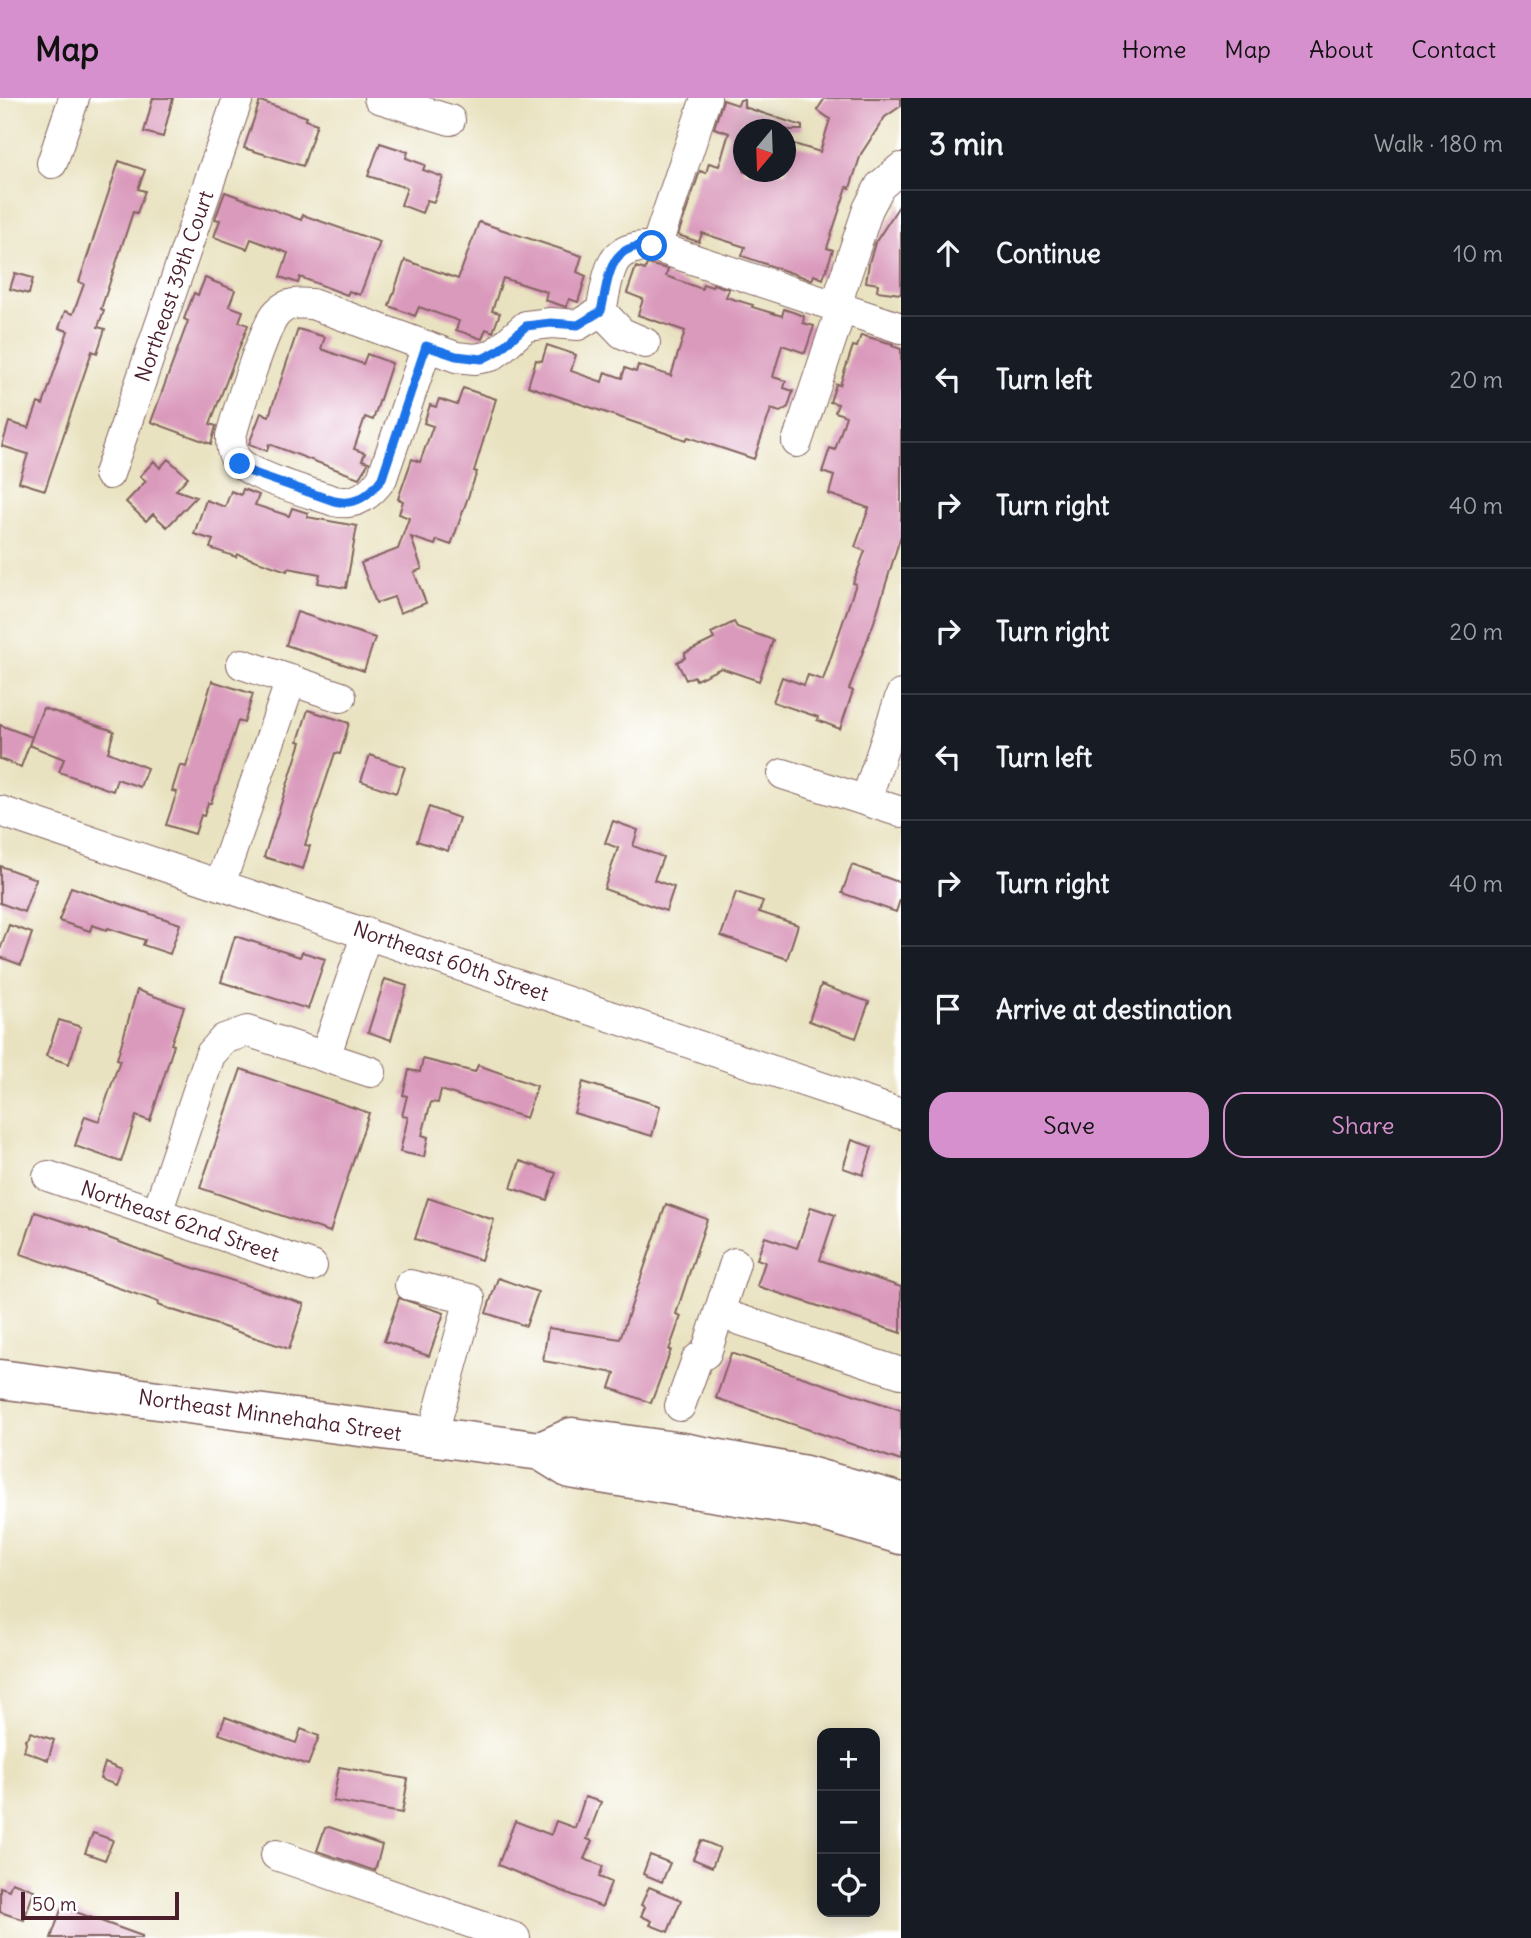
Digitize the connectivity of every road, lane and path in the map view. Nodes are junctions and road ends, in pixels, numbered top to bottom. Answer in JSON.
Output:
{"nodes":[{"id":1,"x":74,"y":98,"type":"edge"},
{"id":2,"x":238,"y":98,"type":"edge"},
{"id":3,"x":379,"y":98,"type":"edge"},
{"id":4,"x":706,"y":98,"type":"edge"},
{"id":5,"x":450,"y":120,"type":"dead end"},
{"id":6,"x":52,"y":163,"type":"dead end"},
{"id":7,"x":901,"y":168,"type":"edge"},
{"id":8,"x":656,"y":247,"type":"junction"},
{"id":9,"x":841,"y":310,"type":"junction"},
{"id":10,"x":601,"y":311,"type":"junction"},
{"id":11,"x":901,"y":328,"type":"edge"},
{"id":12,"x":645,"y":343,"type":"dead end"},
{"id":13,"x":426,"y":346,"type":"junction"},
{"id":14,"x":797,"y":442,"type":"dead end"},
{"id":15,"x":109,"y":474,"type":"dead end"},
{"id":16,"x":242,"y":664,"type":"dead end"},
{"id":17,"x":290,"y":680,"type":"junction"},
{"id":18,"x":901,"y":695,"type":"edge"},
{"id":19,"x":341,"y":698,"type":"dead end"},
{"id":20,"x":783,"y":774,"type":"dead end"},
{"id":21,"x":866,"y":800,"type":"junction"},
{"id":22,"x":0,"y":811,"type":"edge"},
{"id":23,"x":901,"y":812,"type":"edge"},
{"id":24,"x":220,"y":884,"type":"junction"},
{"id":25,"x":368,"y":933,"type":"junction"},
{"id":26,"x":325,"y":1057,"type":"junction"},
{"id":27,"x":371,"y":1072,"type":"dead end"},
{"id":28,"x":901,"y":1114,"type":"edge"},
{"id":29,"x":48,"y":1176,"type":"dead end"},
{"id":30,"x":157,"y":1213,"type":"junction"},
{"id":31,"x":735,"y":1263,"type":"dead end"},
{"id":32,"x":312,"y":1266,"type":"dead end"},
{"id":33,"x":410,"y":1285,"type":"dead end"},
{"id":34,"x":719,"y":1313,"type":"junction"},
{"id":35,"x":901,"y":1373,"type":"edge"},
{"id":36,"x":0,"y":1379,"type":"edge"},
{"id":37,"x":680,"y":1406,"type":"dead end"},
{"id":38,"x":432,"y":1437,"type":"junction"},
{"id":39,"x":541,"y":1451,"type":"junction"},
{"id":40,"x":901,"y":1502,"type":"edge"},
{"id":41,"x":901,"y":1535,"type":"edge"},
{"id":42,"x":276,"y":1855,"type":"dead end"},
{"id":43,"x":515,"y":1938,"type":"edge"}],
"edges":[{"from":1,"to":6,"type":"street"},
{"from":2,"to":15,"type":"street","name":"Northeast 39th Court"},
{"from":3,"to":5,"type":"street"},
{"from":4,"to":8,"type":"street"},
{"from":7,"to":9,"type":"street"},
{"from":8,"to":9,"type":"street"},
{"from":8,"to":10,"type":"street"},
{"from":9,"to":11,"type":"street"},
{"from":9,"to":14,"type":"street"},
{"from":10,"to":12,"type":"street"},
{"from":10,"to":13,"type":"street"},
{"from":13,"to":13,"type":"street"},
{"from":16,"to":17,"type":"street"},
{"from":17,"to":19,"type":"street"},
{"from":17,"to":24,"type":"street"},
{"from":18,"to":21,"type":"street"},
{"from":20,"to":21,"type":"street"},
{"from":21,"to":23,"type":"street"},
{"from":22,"to":24,"type":"street","name":"Northeast 60th Street"},
{"from":24,"to":25,"type":"street","name":"Northeast 60th Street"},
{"from":25,"to":26,"type":"street"},
{"from":25,"to":28,"type":"street","name":"Northeast 60th Street"},
{"from":26,"to":27,"type":"street"},
{"from":26,"to":30,"type":"street"},
{"from":29,"to":30,"type":"street","name":"Northeast 62nd Street"},
{"from":30,"to":32,"type":"street","name":"Northeast 62nd Street"},
{"from":31,"to":34,"type":"street"},
{"from":33,"to":38,"type":"street"},
{"from":34,"to":35,"type":"street"},
{"from":34,"to":37,"type":"street"},
{"from":36,"to":38,"type":"main road","name":"Northeast Minnehaha Street"},
{"from":38,"to":39,"type":"main road","name":"Northeast Minnehaha Street"},
{"from":39,"to":40,"type":"main road"},
{"from":39,"to":41,"type":"main road","name":"Northeast Minnehaha Street"},
{"from":42,"to":43,"type":"street"}]}
